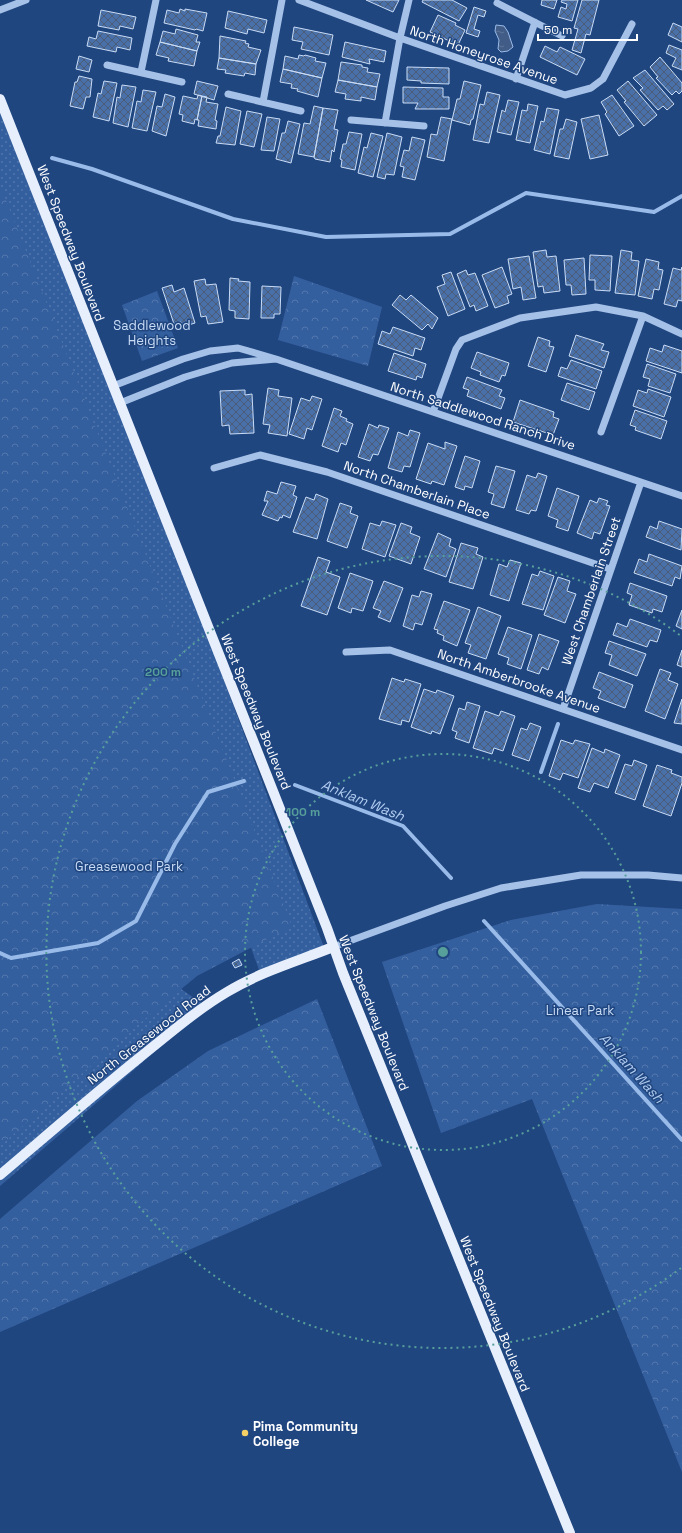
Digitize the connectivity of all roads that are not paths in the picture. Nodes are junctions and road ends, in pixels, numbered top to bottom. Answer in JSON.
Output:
{"nodes":[{"id":1,"x":26,"y":0,"type":"edge"},
{"id":2,"x":156,"y":0,"type":"edge"},
{"id":3,"x":282,"y":0,"type":"edge"},
{"id":4,"x":299,"y":0,"type":"edge"},
{"id":5,"x":408,"y":0,"type":"edge"},
{"id":6,"x":497,"y":3,"type":"dead end"},
{"id":7,"x":0,"y":10,"type":"edge"},
{"id":8,"x":535,"y":22,"type":"junction"},
{"id":9,"x":632,"y":24,"type":"dead end"},
{"id":10,"x":562,"y":36,"type":"dead end"},
{"id":11,"x":400,"y":38,"type":"junction"},
{"id":12,"x":107,"y":65,"type":"dead end"},
{"id":13,"x":141,"y":72,"type":"junction"},
{"id":14,"x":516,"y":79,"type":"junction"},
{"id":15,"x":182,"y":82,"type":"dead end"},
{"id":16,"x":228,"y":94,"type":"dead end"},
{"id":17,"x":0,"y":99,"type":"edge"},
{"id":18,"x":263,"y":102,"type":"junction"},
{"id":19,"x":301,"y":111,"type":"dead end"},
{"id":20,"x":351,"y":120,"type":"dead end"},
{"id":21,"x":385,"y":123,"type":"junction"},
{"id":22,"x":424,"y":126,"type":"dead end"},
{"id":23,"x":643,"y":316,"type":"junction"},
{"id":24,"x":682,"y":334,"type":"edge"},
{"id":25,"x":276,"y":359,"type":"junction"},
{"id":26,"x":113,"y":386,"type":"junction"},
{"id":27,"x":120,"y":404,"type":"junction"},
{"id":28,"x":433,"y":412,"type":"junction"},
{"id":29,"x":601,"y":432,"type":"dead end"},
{"id":30,"x":214,"y":468,"type":"dead end"},
{"id":31,"x":641,"y":482,"type":"junction"},
{"id":32,"x":682,"y":496,"type":"edge"},
{"id":33,"x":610,"y":570,"type":"junction"},
{"id":34,"x":346,"y":652,"type":"dead end"},
{"id":35,"x":563,"y":709,"type":"junction"},
{"id":36,"x":682,"y":750,"type":"edge"},
{"id":37,"x":682,"y":878,"type":"edge"},
{"id":38,"x":333,"y":947,"type":"junction"},
{"id":39,"x":0,"y":1176,"type":"edge"},
{"id":40,"x":570,"y":1533,"type":"edge"}],
"edges":[{"from":1,"to":7,"type":"street"},
{"from":2,"to":13,"type":"street"},
{"from":3,"to":18,"type":"street"},
{"from":4,"to":11,"type":"street","name":"North Honeyrose Avenue"},
{"from":5,"to":11,"type":"street"},
{"from":6,"to":8,"type":"street"},
{"from":8,"to":10,"type":"street"},
{"from":8,"to":14,"type":"street"},
{"from":9,"to":14,"type":"street","name":"North Honeyrose Avenue"},
{"from":11,"to":14,"type":"street","name":"North Honeyrose Avenue"},
{"from":11,"to":21,"type":"street"},
{"from":12,"to":13,"type":"street"},
{"from":13,"to":15,"type":"street"},
{"from":16,"to":18,"type":"street"},
{"from":17,"to":26,"type":"main road","name":"West Speedway Boulevard"},
{"from":18,"to":19,"type":"street"},
{"from":20,"to":21,"type":"street"},
{"from":21,"to":22,"type":"street"},
{"from":23,"to":24,"type":"street"},
{"from":23,"to":28,"type":"street"},
{"from":23,"to":29,"type":"street"},
{"from":25,"to":26,"type":"street","name":"North Saddlewood Ranch Drive"},
{"from":25,"to":27,"type":"street","name":"North Saddlewood Ranch Drive"},
{"from":25,"to":28,"type":"street","name":"North Saddlewood Ranch Drive"},
{"from":26,"to":27,"type":"main road","name":"West Speedway Boulevard"},
{"from":27,"to":38,"type":"main road","name":"West Speedway Boulevard"},
{"from":28,"to":31,"type":"street","name":"North Saddlewood Ranch Drive"},
{"from":30,"to":33,"type":"street","name":"North Chamberlain Place"},
{"from":31,"to":32,"type":"street","name":"North Saddlewood Ranch Drive"},
{"from":31,"to":33,"type":"street","name":"West Chamberlain Street"},
{"from":33,"to":35,"type":"street","name":"West Chamberlain Street"},
{"from":34,"to":35,"type":"street","name":"North Amberbrooke Avenue"},
{"from":35,"to":36,"type":"street","name":"North Amberbrooke Avenue"},
{"from":37,"to":38,"type":"street","name":"North Greasewood Road"},
{"from":38,"to":39,"type":"main road","name":"North Greasewood Road"},
{"from":38,"to":40,"type":"main road","name":"West Speedway Boulevard"}]}
